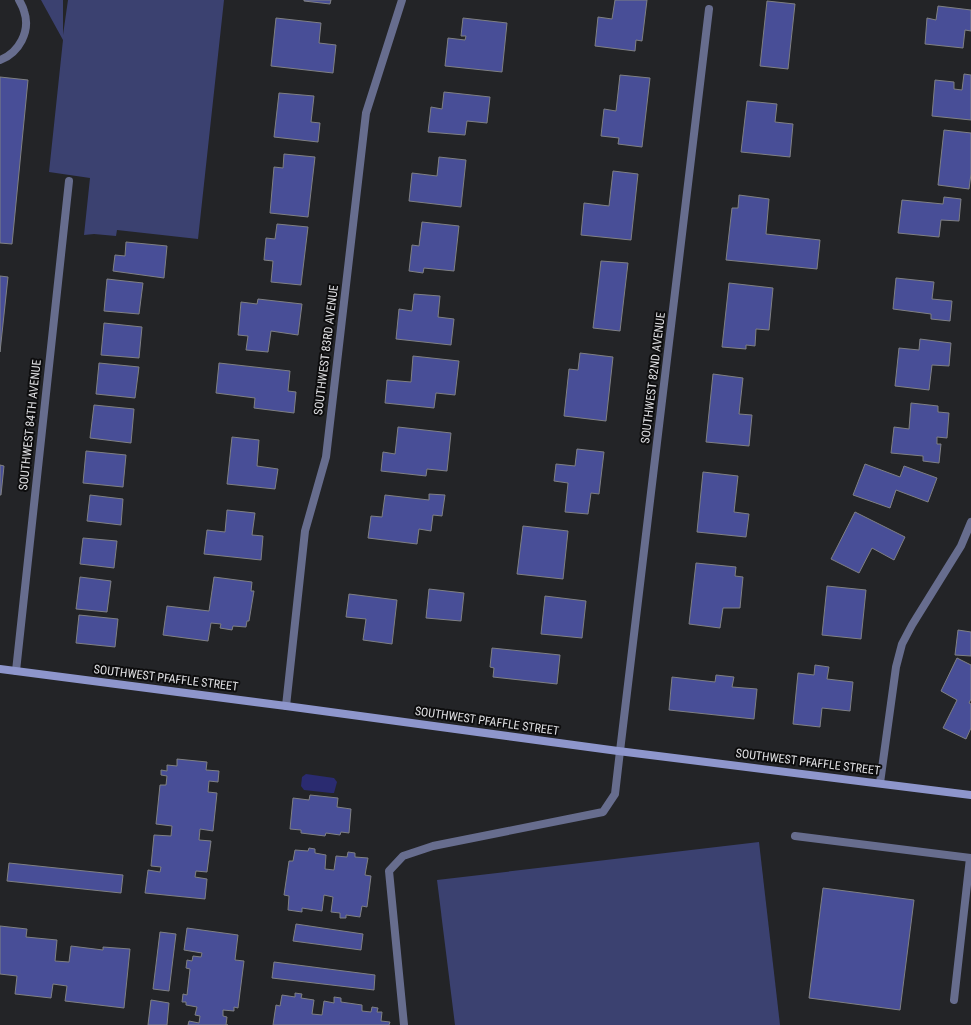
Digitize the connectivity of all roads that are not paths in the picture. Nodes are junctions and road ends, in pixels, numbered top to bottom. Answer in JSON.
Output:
{"nodes":[{"id":1,"x":19,"y":0,"type":"edge"},
{"id":2,"x":402,"y":0,"type":"edge"},
{"id":3,"x":710,"y":9,"type":"dead end"},
{"id":4,"x":0,"y":60,"type":"edge"},
{"id":5,"x":69,"y":181,"type":"dead end"},
{"id":6,"x":971,"y":522,"type":"edge"},
{"id":7,"x":0,"y":669,"type":"edge"},
{"id":8,"x":16,"y":671,"type":"junction"},
{"id":9,"x":286,"y":706,"type":"junction"},
{"id":10,"x":620,"y":751,"type":"junction"},
{"id":11,"x":880,"y":783,"type":"junction"},
{"id":12,"x":971,"y":794,"type":"edge"},
{"id":13,"x":795,"y":836,"type":"dead end"},
{"id":14,"x":970,"y":858,"type":"edge"},
{"id":15,"x":954,"y":1000,"type":"dead end"},
{"id":16,"x":404,"y":1025,"type":"edge"}],
"edges":[{"from":1,"to":4,"type":"street"},
{"from":2,"to":9,"type":"street","name":"SOUTHWEST 83RD AVENUE"},
{"from":3,"to":10,"type":"street","name":"SOUTHWEST 82ND AVENUE"},
{"from":5,"to":8,"type":"street","name":"SOUTHWEST 84TH AVENUE"},
{"from":6,"to":11,"type":"street"},
{"from":7,"to":8,"type":"street","name":"SOUTHWEST PFAFFLE STREET"},
{"from":8,"to":9,"type":"street","name":"SOUTHWEST PFAFFLE STREET"},
{"from":9,"to":10,"type":"street","name":"SOUTHWEST PFAFFLE STREET"},
{"from":10,"to":11,"type":"street","name":"SOUTHWEST PFAFFLE STREET"},
{"from":10,"to":16,"type":"street","name":"SOUTHWEST 82ND AVENUE"},
{"from":11,"to":12,"type":"street","name":"SOUTHWEST PFAFFLE STREET"},
{"from":13,"to":14,"type":"street"},
{"from":14,"to":15,"type":"street"}]}
